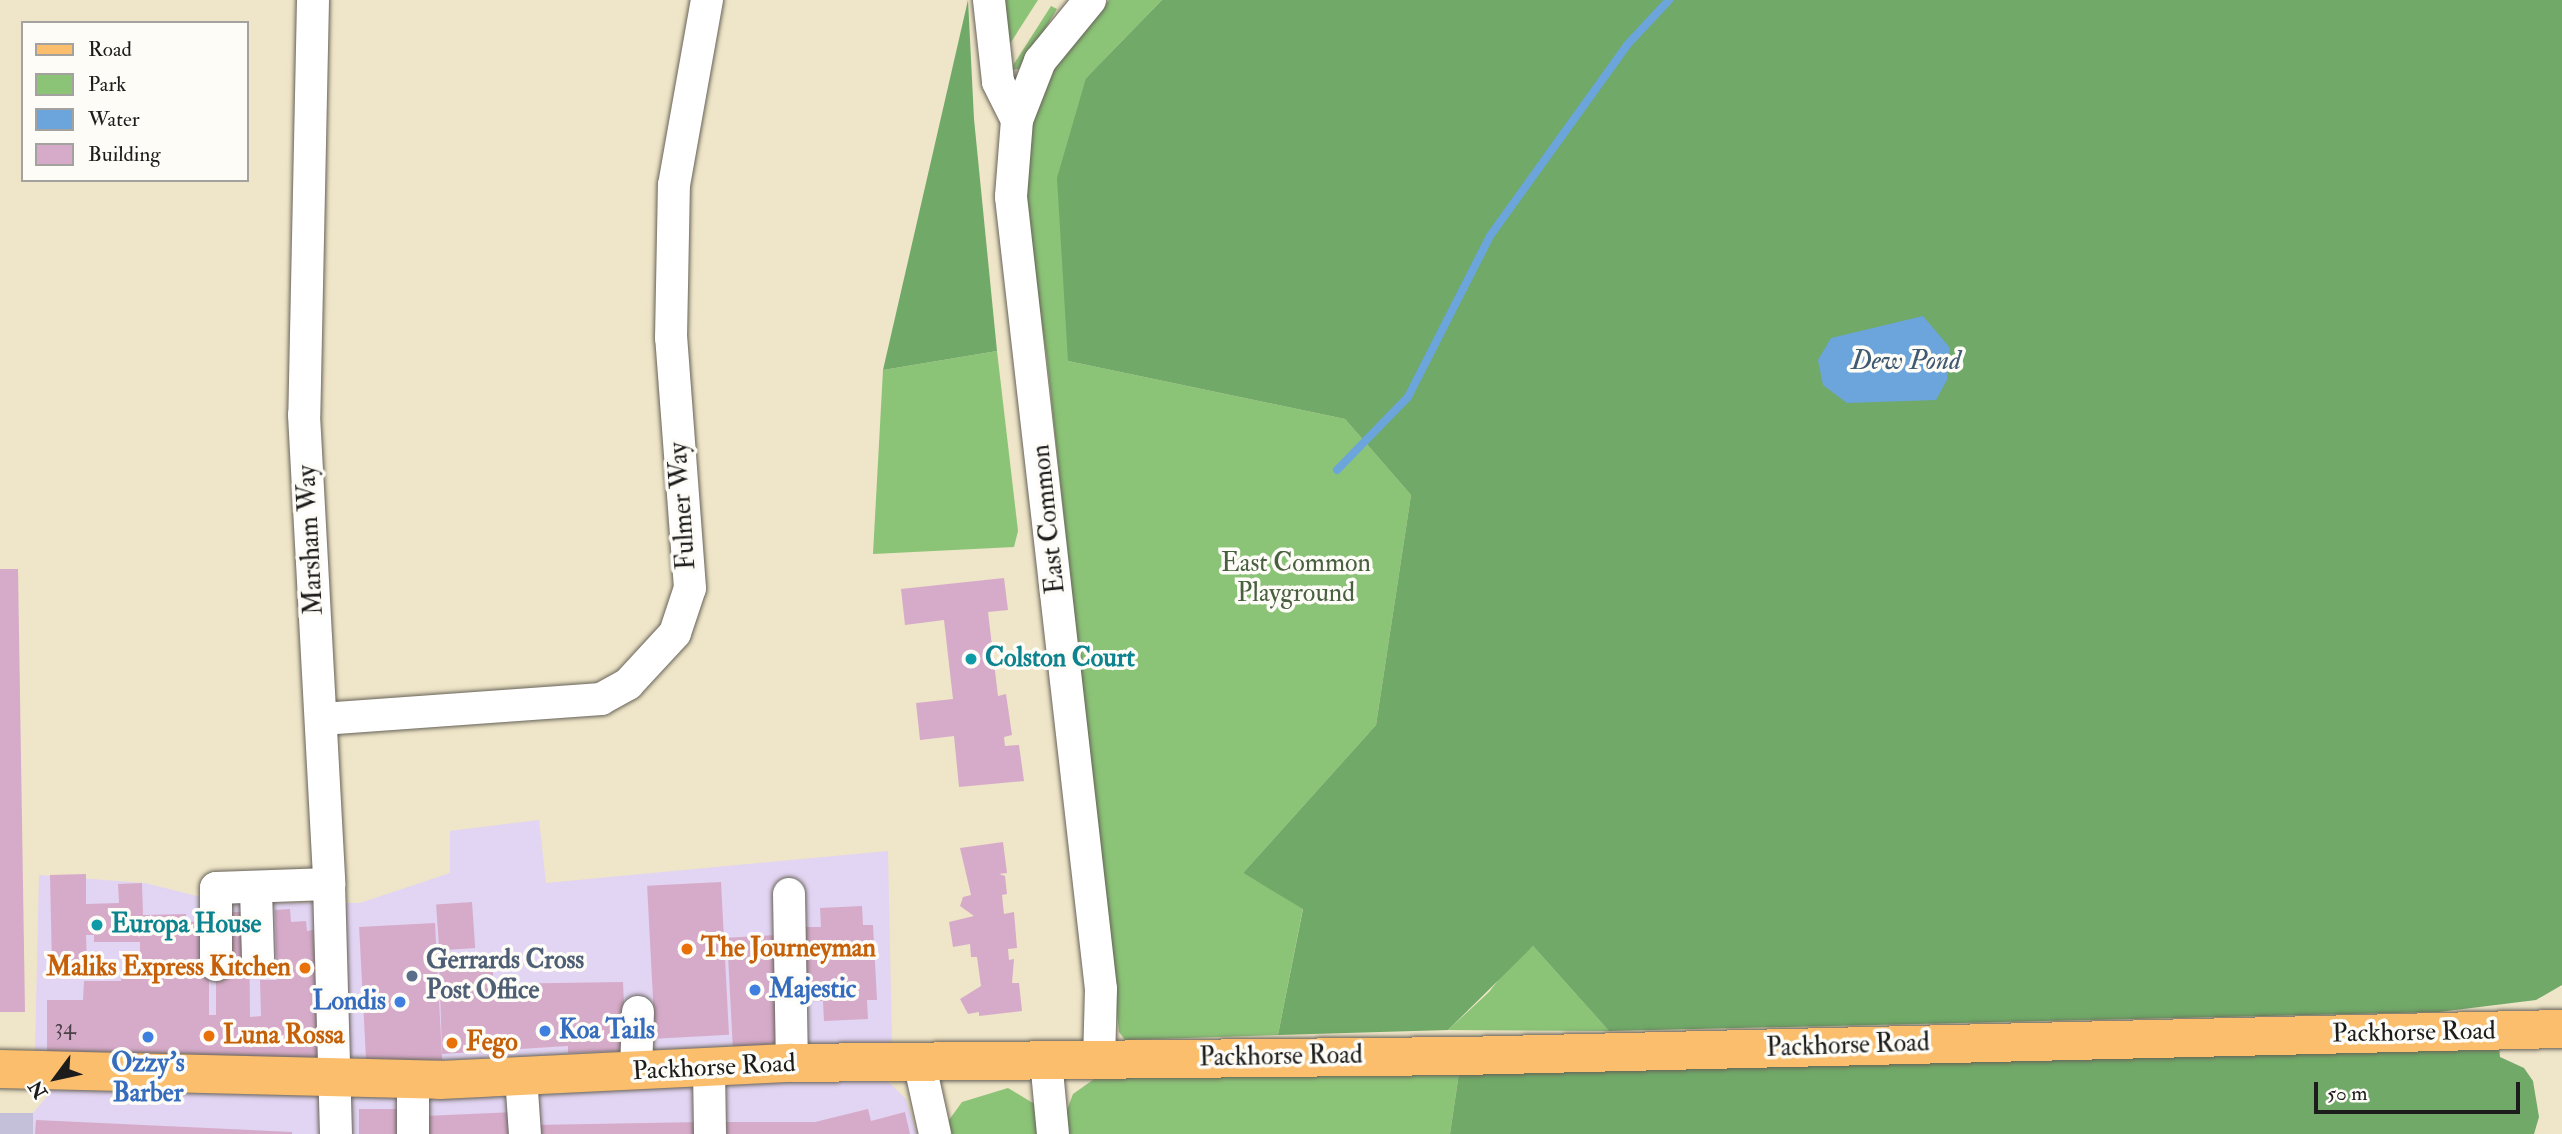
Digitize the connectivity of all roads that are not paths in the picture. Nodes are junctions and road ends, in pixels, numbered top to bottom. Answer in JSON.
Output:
{"nodes":[{"id":1,"x":313,"y":0,"type":"edge"},
{"id":2,"x":707,"y":0,"type":"edge"},
{"id":3,"x":989,"y":0,"type":"edge"},
{"id":4,"x":1090,"y":0,"type":"edge"},
{"id":5,"x":1017,"y":120,"type":"junction"},
{"id":6,"x":322,"y":719,"type":"junction"},
{"id":7,"x":329,"y":884,"type":"junction"},
{"id":8,"x":256,"y":890,"type":"junction"},
{"id":9,"x":789,"y":894,"type":"dead end"},
{"id":10,"x":258,"y":958,"type":"dead end"},
{"id":11,"x":216,"y":965,"type":"dead end"},
{"id":12,"x":638,"y":1012,"type":"dead end"},
{"id":13,"x":2562,"y":1029,"type":"edge"},
{"id":14,"x":1099,"y":1059,"type":"junction"},
{"id":15,"x":1046,"y":1060,"type":"junction"},
{"id":16,"x":919,"y":1061,"type":"junction"},
{"id":17,"x":792,"y":1063,"type":"junction"},
{"id":18,"x":0,"y":1069,"type":"edge"},
{"id":19,"x":709,"y":1069,"type":"junction"},
{"id":20,"x":636,"y":1072,"type":"junction"},
{"id":21,"x":521,"y":1076,"type":"junction"},
{"id":22,"x":413,"y":1079,"type":"junction"},
{"id":23,"x":337,"y":1080,"type":"junction"},
{"id":24,"x":336,"y":1134,"type":"edge"},
{"id":25,"x":413,"y":1134,"type":"edge"},
{"id":26,"x":525,"y":1134,"type":"edge"},
{"id":27,"x":710,"y":1134,"type":"edge"},
{"id":28,"x":934,"y":1134,"type":"edge"},
{"id":29,"x":1054,"y":1134,"type":"edge"}],
"edges":[{"from":1,"to":6,"type":"street","name":"Marsham Way"},
{"from":2,"to":6,"type":"street","name":"Fulmer Way"},
{"from":3,"to":5,"type":"street"},
{"from":4,"to":5,"type":"street","name":"East Common"},
{"from":5,"to":14,"type":"street","name":"East Common"},
{"from":6,"to":7,"type":"street","name":"Marsham Way"},
{"from":7,"to":8,"type":"street"},
{"from":7,"to":23,"type":"street","name":"Marsham Way"},
{"from":8,"to":10,"type":"street"},
{"from":8,"to":11,"type":"street"},
{"from":9,"to":17,"type":"street"},
{"from":12,"to":20,"type":"street"},
{"from":13,"to":14,"type":"main road","name":"Packhorse Road"},
{"from":14,"to":15,"type":"main road","name":"Packhorse Road"},
{"from":15,"to":16,"type":"main road","name":"Packhorse Road"},
{"from":15,"to":29,"type":"street"},
{"from":16,"to":17,"type":"main road","name":"Packhorse Road"},
{"from":16,"to":28,"type":"street"},
{"from":17,"to":19,"type":"main road","name":"Packhorse Road"},
{"from":18,"to":23,"type":"main road","name":"Packhorse Road"},
{"from":19,"to":20,"type":"main road","name":"Packhorse Road"},
{"from":19,"to":27,"type":"street"},
{"from":20,"to":21,"type":"main road","name":"Packhorse Road"},
{"from":21,"to":22,"type":"main road","name":"Packhorse Road"},
{"from":21,"to":26,"type":"street"},
{"from":22,"to":23,"type":"main road","name":"Packhorse Road"},
{"from":22,"to":25,"type":"street"},
{"from":23,"to":24,"type":"street","name":"Marsham Way"}]}
